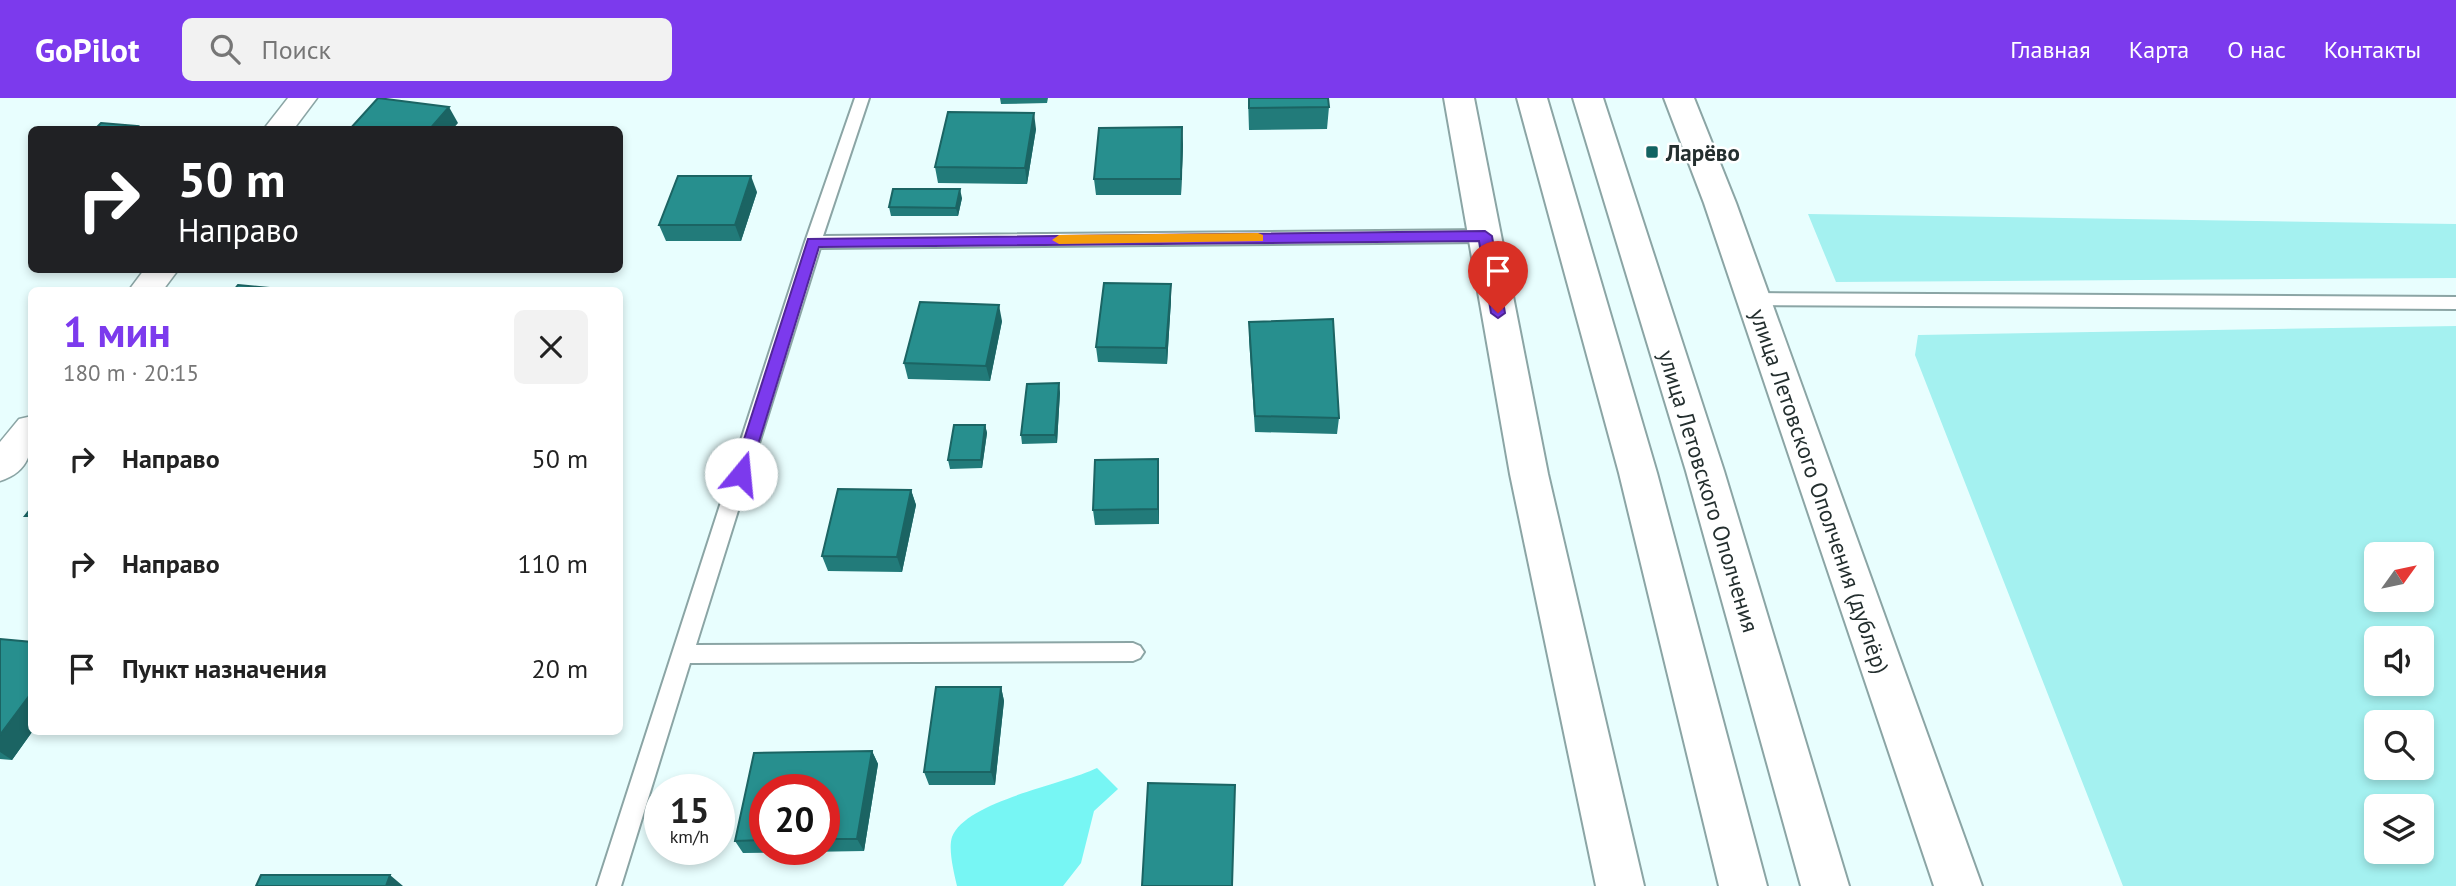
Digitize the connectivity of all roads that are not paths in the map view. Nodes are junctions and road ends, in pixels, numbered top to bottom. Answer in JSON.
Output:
{"nodes":[{"id":1,"x":303,"y":98,"type":"edge"},
{"id":2,"x":862,"y":98,"type":"edge"},
{"id":3,"x":1459,"y":98,"type":"edge"},
{"id":4,"x":1532,"y":98,"type":"edge"},
{"id":5,"x":1588,"y":98,"type":"edge"},
{"id":6,"x":1679,"y":98,"type":"edge"},
{"id":7,"x":280,"y":126,"type":"edge"},
{"id":8,"x":1485,"y":236,"type":"junction"},
{"id":9,"x":813,"y":242,"type":"junction"},
{"id":10,"x":159,"y":273,"type":"edge"},
{"id":11,"x":148,"y":287,"type":"edge"},
{"id":12,"x":1754,"y":299,"type":"junction"},
{"id":13,"x":2456,"y":303,"type":"edge"},
{"id":14,"x":28,"y":434,"type":"edge"},
{"id":15,"x":0,"y":467,"type":"edge"},
{"id":16,"x":1133,"y":652,"type":"dead end"},
{"id":17,"x":685,"y":654,"type":"junction"},
{"id":18,"x":609,"y":886,"type":"edge"},
{"id":19,"x":1620,"y":886,"type":"edge"},
{"id":20,"x":1743,"y":886,"type":"edge"},
{"id":21,"x":1825,"y":886,"type":"edge"},
{"id":22,"x":1958,"y":886,"type":"edge"}],
"edges":[{"from":1,"to":7,"type":"street"},
{"from":2,"to":9,"type":"lane"},
{"from":3,"to":8,"type":"street"},
{"from":4,"to":20,"type":"street"},
{"from":5,"to":21,"type":"street","name":"улица Летовского Ополчения"},
{"from":6,"to":12,"type":"street","name":"улица Летовского Ополчения (дублёр)"},
{"from":8,"to":9,"type":"lane"},
{"from":8,"to":19,"type":"street"},
{"from":9,"to":17,"type":"lane"},
{"from":10,"to":11,"type":"street"},
{"from":12,"to":13,"type":"lane"},
{"from":12,"to":22,"type":"street","name":"улица Летовского Ополчения (дублёр)"},
{"from":14,"to":15,"type":"street"},
{"from":16,"to":17,"type":"lane"},
{"from":17,"to":18,"type":"lane"}]}
